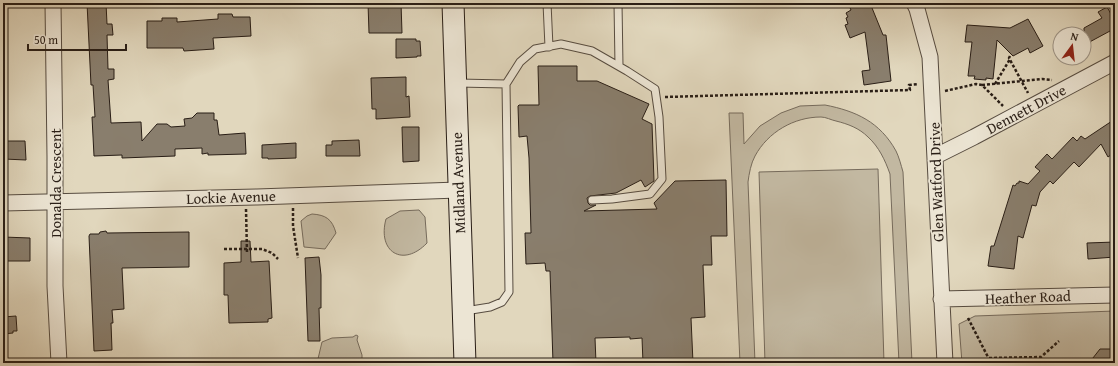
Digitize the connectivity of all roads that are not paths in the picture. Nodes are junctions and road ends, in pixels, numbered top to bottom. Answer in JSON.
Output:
{"nodes":[{"id":1,"x":54,"y":3,"type":"edge"},
{"id":2,"x":453,"y":3,"type":"edge"},
{"id":3,"x":547,"y":3,"type":"edge"},
{"id":4,"x":618,"y":3,"type":"edge"},
{"id":5,"x":914,"y":3,"type":"edge"},
{"id":6,"x":549,"y":47,"type":"junction"},
{"id":7,"x":1115,"y":62,"type":"edge"},
{"id":8,"x":619,"y":66,"type":"junction"},
{"id":9,"x":455,"y":83,"type":"junction"},
{"id":10,"x":506,"y":84,"type":"junction"},
{"id":11,"x":936,"y":156,"type":"junction"},
{"id":12,"x":458,"y":190,"type":"junction"},
{"id":13,"x":592,"y":200,"type":"dead end"},
{"id":14,"x":55,"y":202,"type":"junction"},
{"id":15,"x":3,"y":203,"type":"edge"},
{"id":16,"x":1115,"y":295,"type":"edge"},
{"id":17,"x":941,"y":299,"type":"junction"},
{"id":18,"x":463,"y":312,"type":"junction"},
{"id":19,"x":59,"y":363,"type":"edge"},
{"id":20,"x":465,"y":363,"type":"edge"},
{"id":21,"x":945,"y":363,"type":"edge"}],
"edges":[{"from":1,"to":14,"type":"street","name":"Donalda Crescent"},
{"from":2,"to":9,"type":"main road","name":"Midland Avenue"},
{"from":3,"to":6,"type":"lane"},
{"from":4,"to":8,"type":"lane"},
{"from":5,"to":11,"type":"street","name":"Glen Watford Drive"},
{"from":6,"to":8,"type":"lane"},
{"from":6,"to":10,"type":"lane"},
{"from":7,"to":11,"type":"street","name":"Dennett Drive"},
{"from":8,"to":13,"type":"lane"},
{"from":9,"to":10,"type":"lane"},
{"from":9,"to":12,"type":"main road","name":"Midland Avenue"},
{"from":10,"to":18,"type":"lane"},
{"from":11,"to":17,"type":"street","name":"Glen Watford Drive"},
{"from":12,"to":14,"type":"street","name":"Lockie Avenue"},
{"from":12,"to":18,"type":"main road","name":"Midland Avenue"},
{"from":14,"to":15,"type":"street","name":"Lockie Avenue"},
{"from":14,"to":19,"type":"street","name":"Donalda Crescent"},
{"from":16,"to":17,"type":"street","name":"Heather Road"},
{"from":17,"to":21,"type":"street","name":"Glen Watford Drive"},
{"from":18,"to":20,"type":"main road","name":"Midland Avenue"}]}
